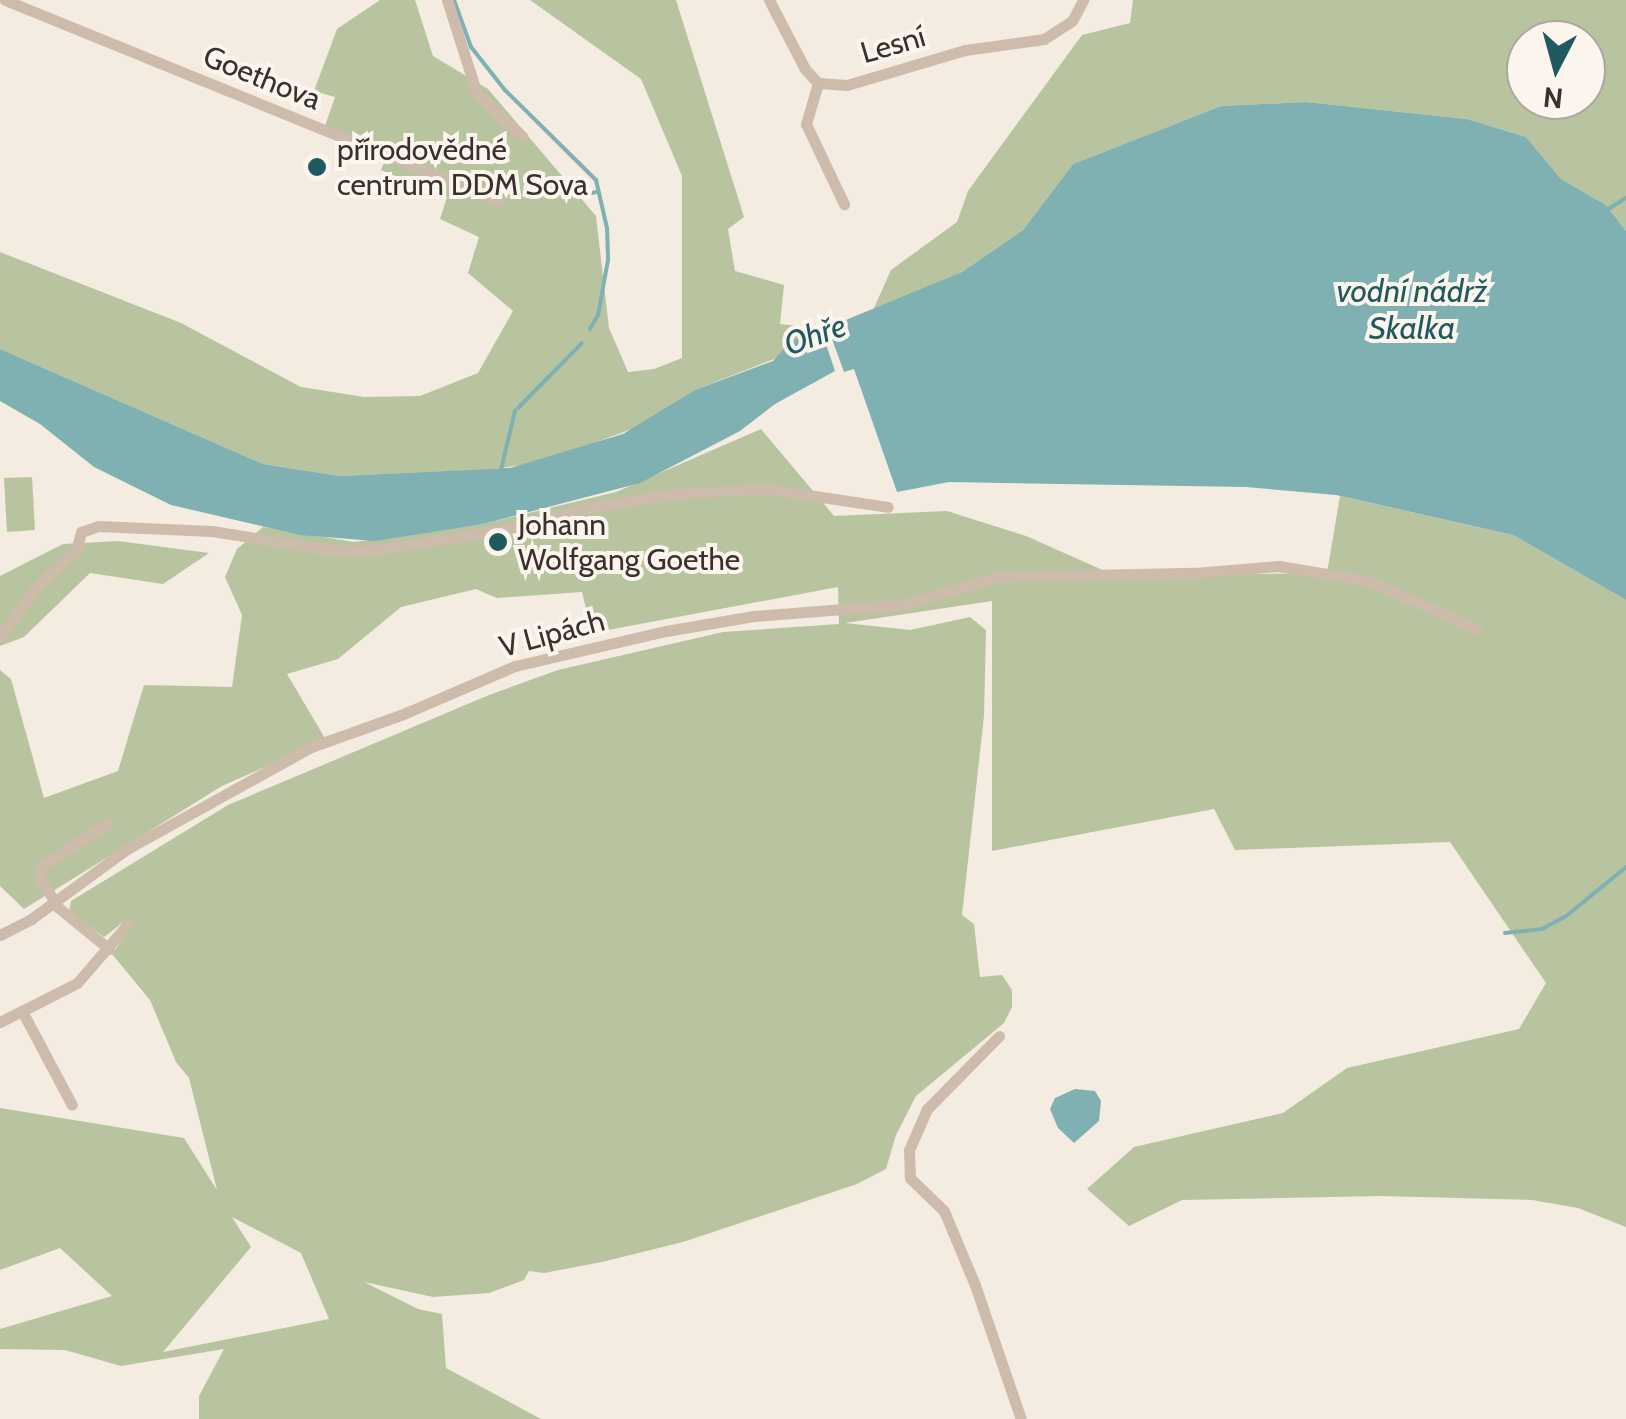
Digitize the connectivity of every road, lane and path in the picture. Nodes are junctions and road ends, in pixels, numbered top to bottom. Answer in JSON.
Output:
{"nodes":[{"id":1,"x":8,"y":0,"type":"edge"},
{"id":2,"x":446,"y":0,"type":"edge"},
{"id":3,"x":769,"y":0,"type":"edge"},
{"id":4,"x":1083,"y":0,"type":"edge"},
{"id":5,"x":818,"y":83,"type":"junction"},
{"id":6,"x":522,"y":136,"type":"dead end"},
{"id":7,"x":499,"y":202,"type":"dead end"},
{"id":8,"x":844,"y":204,"type":"dead end"},
{"id":9,"x":888,"y":506,"type":"dead end"},
{"id":10,"x":1478,"y":630,"type":"dead end"},
{"id":11,"x":0,"y":638,"type":"edge"},
{"id":12,"x":108,"y":823,"type":"dead end"},
{"id":13,"x":54,"y":903,"type":"junction"},
{"id":14,"x":128,"y":924,"type":"dead end"},
{"id":15,"x":0,"y":935,"type":"edge"},
{"id":16,"x":109,"y":948,"type":"junction"},
{"id":17,"x":22,"y":1010,"type":"junction"},
{"id":18,"x":0,"y":1022,"type":"edge"},
{"id":19,"x":1000,"y":1036,"type":"dead end"},
{"id":20,"x":72,"y":1105,"type":"dead end"},
{"id":21,"x":1021,"y":1419,"type":"edge"}],
"edges":[{"from":1,"to":7,"type":"street","name":"Goethova"},
{"from":2,"to":6,"type":"street"},
{"from":3,"to":5,"type":"street"},
{"from":4,"to":5,"type":"street","name":"Lesní"},
{"from":5,"to":8,"type":"street"},
{"from":9,"to":11,"type":"street"},
{"from":10,"to":13,"type":"street","name":"V Lipách"},
{"from":12,"to":13,"type":"street"},
{"from":13,"to":15,"type":"street","name":"V Lipách"},
{"from":13,"to":16,"type":"street"},
{"from":14,"to":16,"type":"street"},
{"from":16,"to":17,"type":"street"},
{"from":17,"to":18,"type":"street"},
{"from":17,"to":20,"type":"street"},
{"from":19,"to":21,"type":"street"}]}
